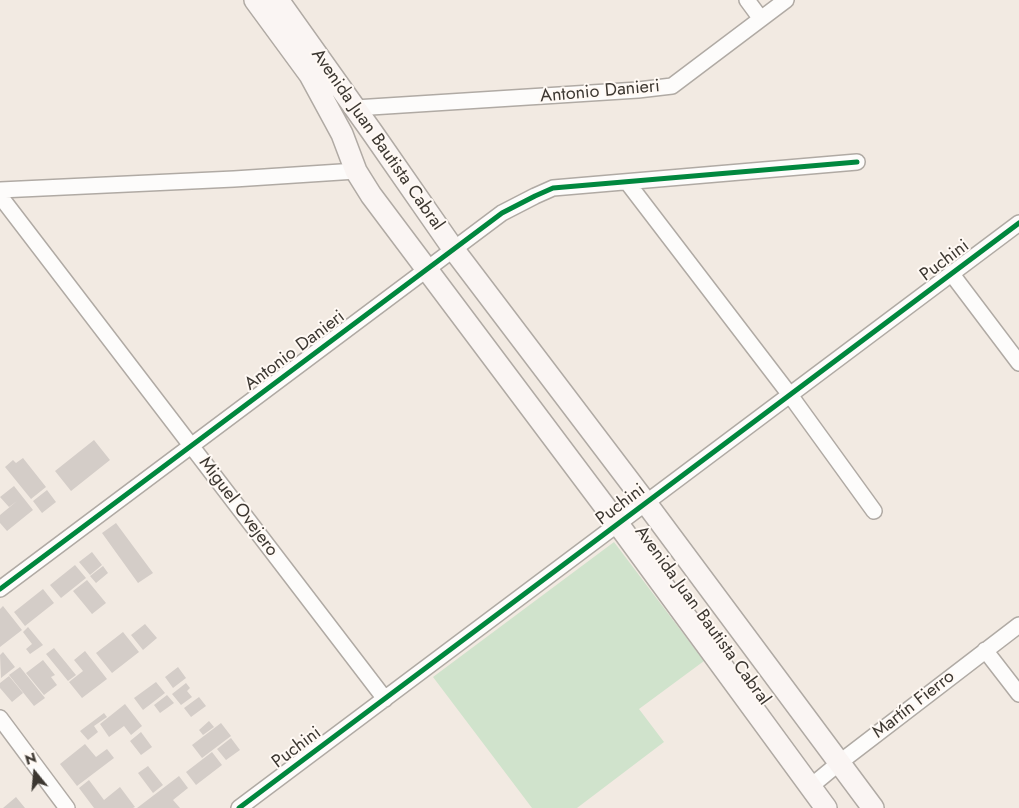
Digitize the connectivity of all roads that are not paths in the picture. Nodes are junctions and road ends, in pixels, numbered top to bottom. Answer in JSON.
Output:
{"nodes":[{"id":1,"x":255,"y":0,"type":"edge"},
{"id":2,"x":278,"y":0,"type":"edge"},
{"id":3,"x":747,"y":0,"type":"edge"},
{"id":4,"x":786,"y":0,"type":"edge"},
{"id":5,"x":761,"y":19,"type":"junction"},
{"id":6,"x":355,"y":108,"type":"junction"},
{"id":7,"x":858,"y":162,"type":"dead end"},
{"id":8,"x":356,"y":171,"type":"junction"},
{"id":9,"x":627,"y":182,"type":"junction"},
{"id":10,"x":0,"y":190,"type":"edge"},
{"id":11,"x":0,"y":196,"type":"edge"},
{"id":12,"x":1019,"y":223,"type":"edge"},
{"id":13,"x":454,"y":250,"type":"junction"},
{"id":14,"x":427,"y":270,"type":"junction"},
{"id":15,"x":951,"y":273,"type":"junction"},
{"id":16,"x":1019,"y":363,"type":"edge"},
{"id":17,"x":790,"y":395,"type":"junction"},
{"id":18,"x":191,"y":446,"type":"junction"},
{"id":19,"x":646,"y":503,"type":"junction"},
{"id":20,"x":874,"y":511,"type":"dead end"},
{"id":21,"x":618,"y":524,"type":"junction"},
{"id":22,"x":0,"y":589,"type":"edge"},
{"id":23,"x":1019,"y":625,"type":"edge"},
{"id":24,"x":985,"y":650,"type":"junction"},
{"id":25,"x":1019,"y":694,"type":"edge"},
{"id":26,"x":385,"y":699,"type":"junction"},
{"id":27,"x":0,"y":718,"type":"edge"},
{"id":28,"x":839,"y":763,"type":"junction"},
{"id":29,"x":810,"y":787,"type":"junction"},
{"id":30,"x":67,"y":808,"type":"edge"},
{"id":31,"x":239,"y":808,"type":"edge"},
{"id":32,"x":826,"y":808,"type":"edge"},
{"id":33,"x":873,"y":808,"type":"edge"}],
"edges":[{"from":1,"to":8,"type":"main road","name":"Avenida Juan Bautista Cabral"},
{"from":2,"to":6,"type":"main road","name":"Avenida Juan Bautista Cabral"},
{"from":3,"to":5,"type":"street"},
{"from":4,"to":5,"type":"street","name":"Antonio Danieri"},
{"from":5,"to":6,"type":"street","name":"Antonio Danieri"},
{"from":6,"to":13,"type":"main road","name":"Avenida Juan Bautista Cabral"},
{"from":7,"to":9,"type":"street","name":"Antonio Danieri"},
{"from":8,"to":10,"type":"street"},
{"from":8,"to":14,"type":"main road","name":"Avenida Juan Bautista Cabral"},
{"from":9,"to":13,"type":"street","name":"Antonio Danieri"},
{"from":9,"to":17,"type":"street"},
{"from":11,"to":18,"type":"street","name":"Miguel Ovejero"},
{"from":12,"to":15,"type":"street","name":"Puchini"},
{"from":13,"to":14,"type":"street","name":"Antonio Danieri"},
{"from":13,"to":19,"type":"main road","name":"Avenida Juan Bautista Cabral"},
{"from":14,"to":18,"type":"street","name":"Antonio Danieri"},
{"from":14,"to":21,"type":"main road","name":"Avenida Juan Bautista Cabral"},
{"from":15,"to":16,"type":"street"},
{"from":15,"to":17,"type":"street","name":"Puchini"},
{"from":17,"to":19,"type":"street","name":"Puchini"},
{"from":17,"to":20,"type":"street"},
{"from":18,"to":22,"type":"street","name":"Antonio Danieri"},
{"from":18,"to":26,"type":"street","name":"Miguel Ovejero"},
{"from":19,"to":21,"type":"street","name":"Puchini"},
{"from":19,"to":28,"type":"main road","name":"Avenida Juan Bautista Cabral"},
{"from":21,"to":26,"type":"street","name":"Puchini"},
{"from":21,"to":29,"type":"main road","name":"Avenida Juan Bautista Cabral"},
{"from":23,"to":24,"type":"street","name":"Martín Fierro"},
{"from":24,"to":25,"type":"street"},
{"from":24,"to":28,"type":"street","name":"Martín Fierro"},
{"from":26,"to":31,"type":"street","name":"Puchini"},
{"from":27,"to":30,"type":"street"},
{"from":28,"to":29,"type":"street","name":"Martín Fierro"},
{"from":28,"to":33,"type":"main road","name":"Avenida Juan Bautista Cabral"},
{"from":29,"to":32,"type":"main road","name":"Avenida Juan Bautista Cabral"}]}
